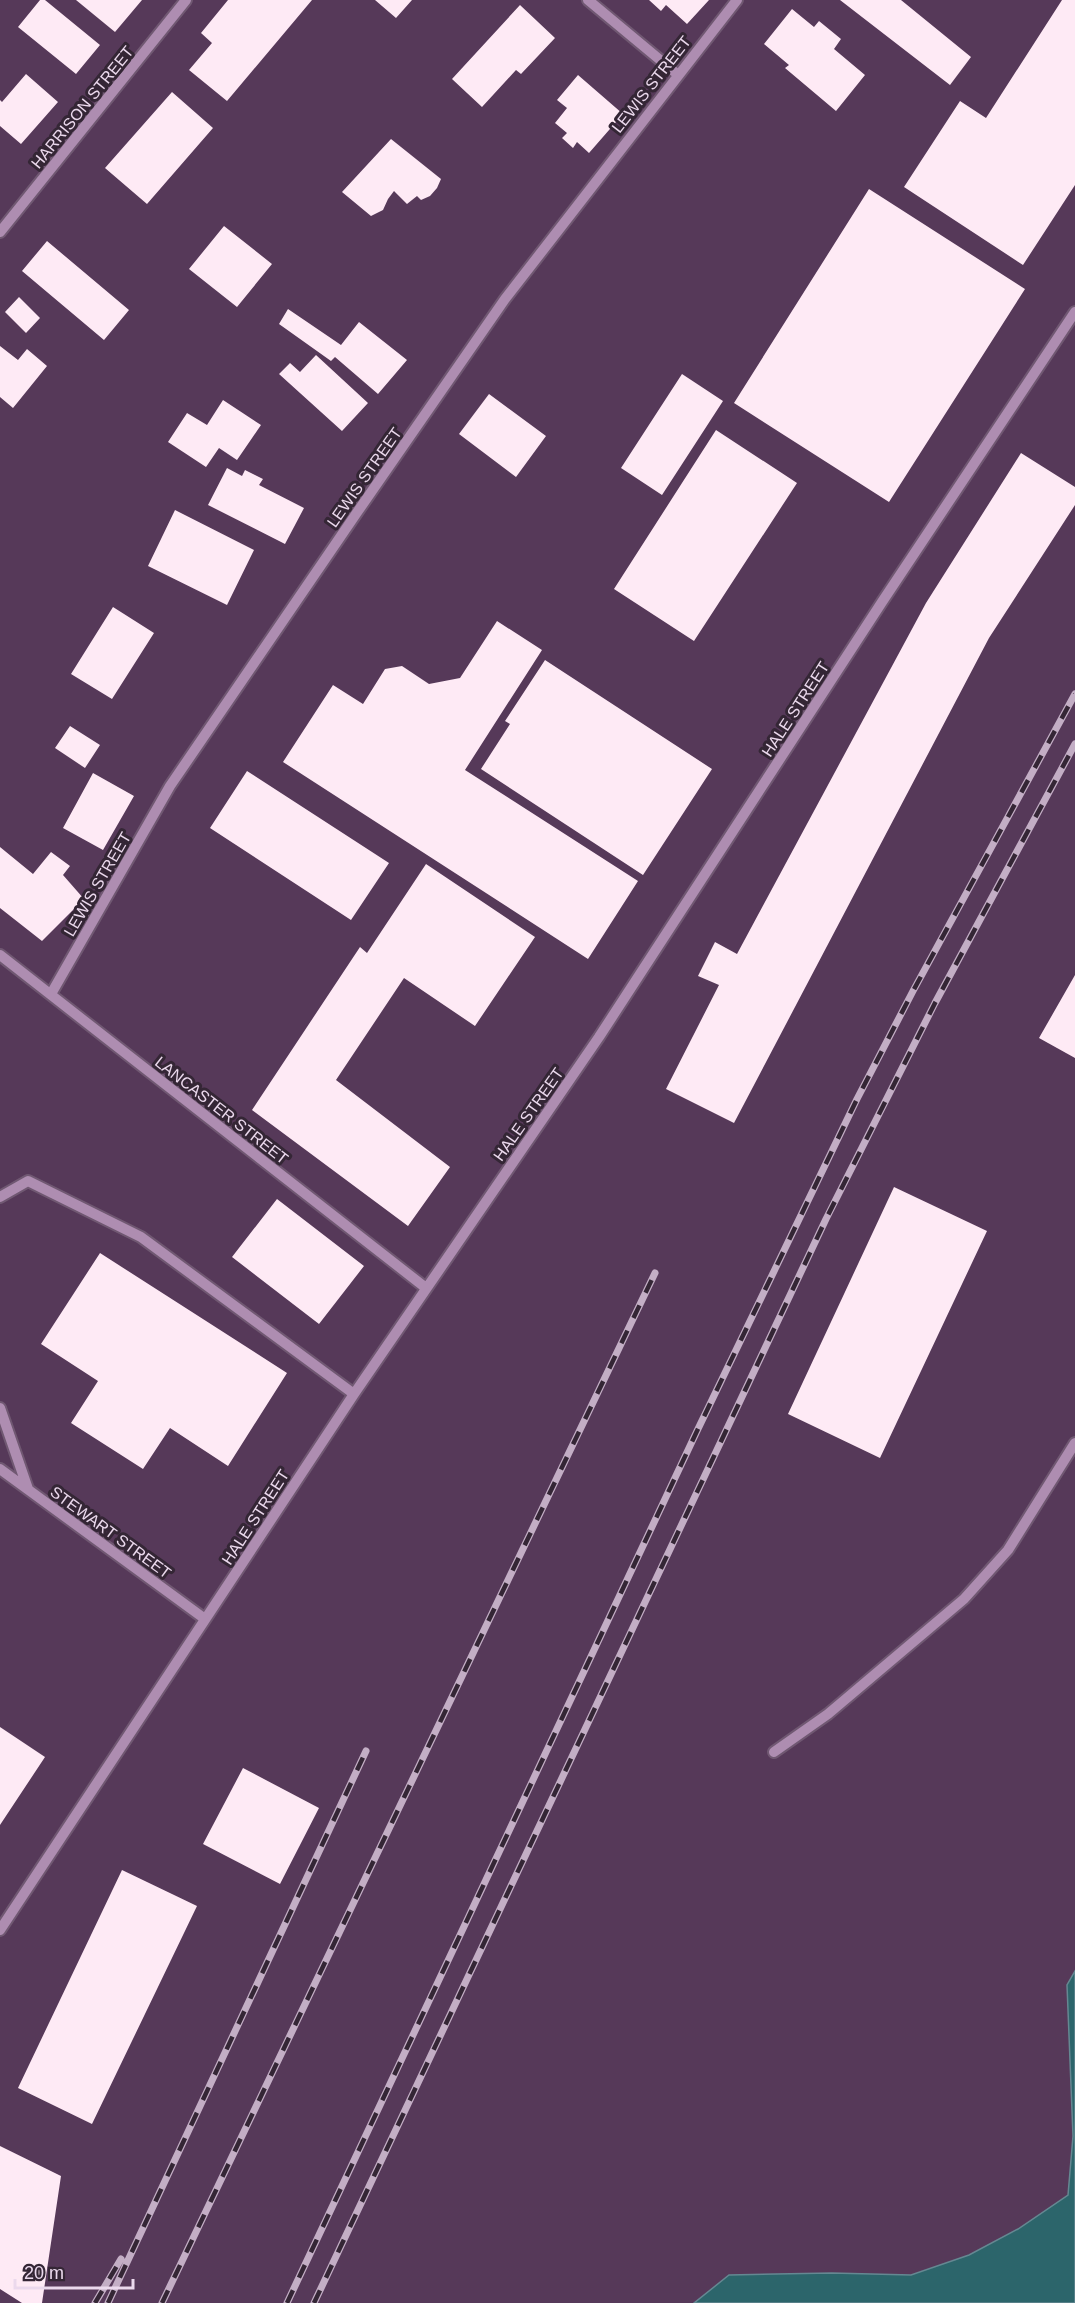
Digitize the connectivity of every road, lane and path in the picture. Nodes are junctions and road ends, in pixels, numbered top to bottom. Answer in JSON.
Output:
{"nodes":[{"id":1,"x":186,"y":0,"type":"edge"},
{"id":2,"x":588,"y":0,"type":"edge"},
{"id":3,"x":737,"y":0,"type":"edge"},
{"id":4,"x":677,"y":74,"type":"junction"},
{"id":5,"x":0,"y":232,"type":"edge"},
{"id":6,"x":1075,"y":312,"type":"edge"},
{"id":7,"x":0,"y":955,"type":"edge"},
{"id":8,"x":51,"y":994,"type":"junction"},
{"id":9,"x":0,"y":1197,"type":"edge"},
{"id":10,"x":426,"y":1288,"type":"junction"},
{"id":11,"x":354,"y":1394,"type":"junction"},
{"id":12,"x":0,"y":1408,"type":"edge"},
{"id":13,"x":1075,"y":1443,"type":"edge"},
{"id":14,"x":0,"y":1469,"type":"edge"},
{"id":15,"x":28,"y":1490,"type":"junction"},
{"id":16,"x":205,"y":1619,"type":"junction"},
{"id":17,"x":774,"y":1752,"type":"dead end"},
{"id":18,"x":0,"y":1929,"type":"edge"}],
"edges":[{"from":1,"to":5,"type":"street","name":"HARRISON STREET"},
{"from":2,"to":4,"type":"street"},
{"from":3,"to":4,"type":"street","name":"LEWIS STREET"},
{"from":4,"to":8,"type":"street","name":"LEWIS STREET"},
{"from":6,"to":10,"type":"street","name":"HALE STREET"},
{"from":7,"to":8,"type":"street","name":"LANCASTER STREET"},
{"from":8,"to":10,"type":"street","name":"LANCASTER STREET"},
{"from":9,"to":11,"type":"street"},
{"from":10,"to":11,"type":"street","name":"HALE STREET"},
{"from":11,"to":16,"type":"street","name":"HALE STREET"},
{"from":12,"to":15,"type":"street"},
{"from":13,"to":17,"type":"street"},
{"from":14,"to":15,"type":"street","name":"STEWART STREET"},
{"from":15,"to":16,"type":"street","name":"STEWART STREET"},
{"from":16,"to":18,"type":"street","name":"HALE STREET"}]}
